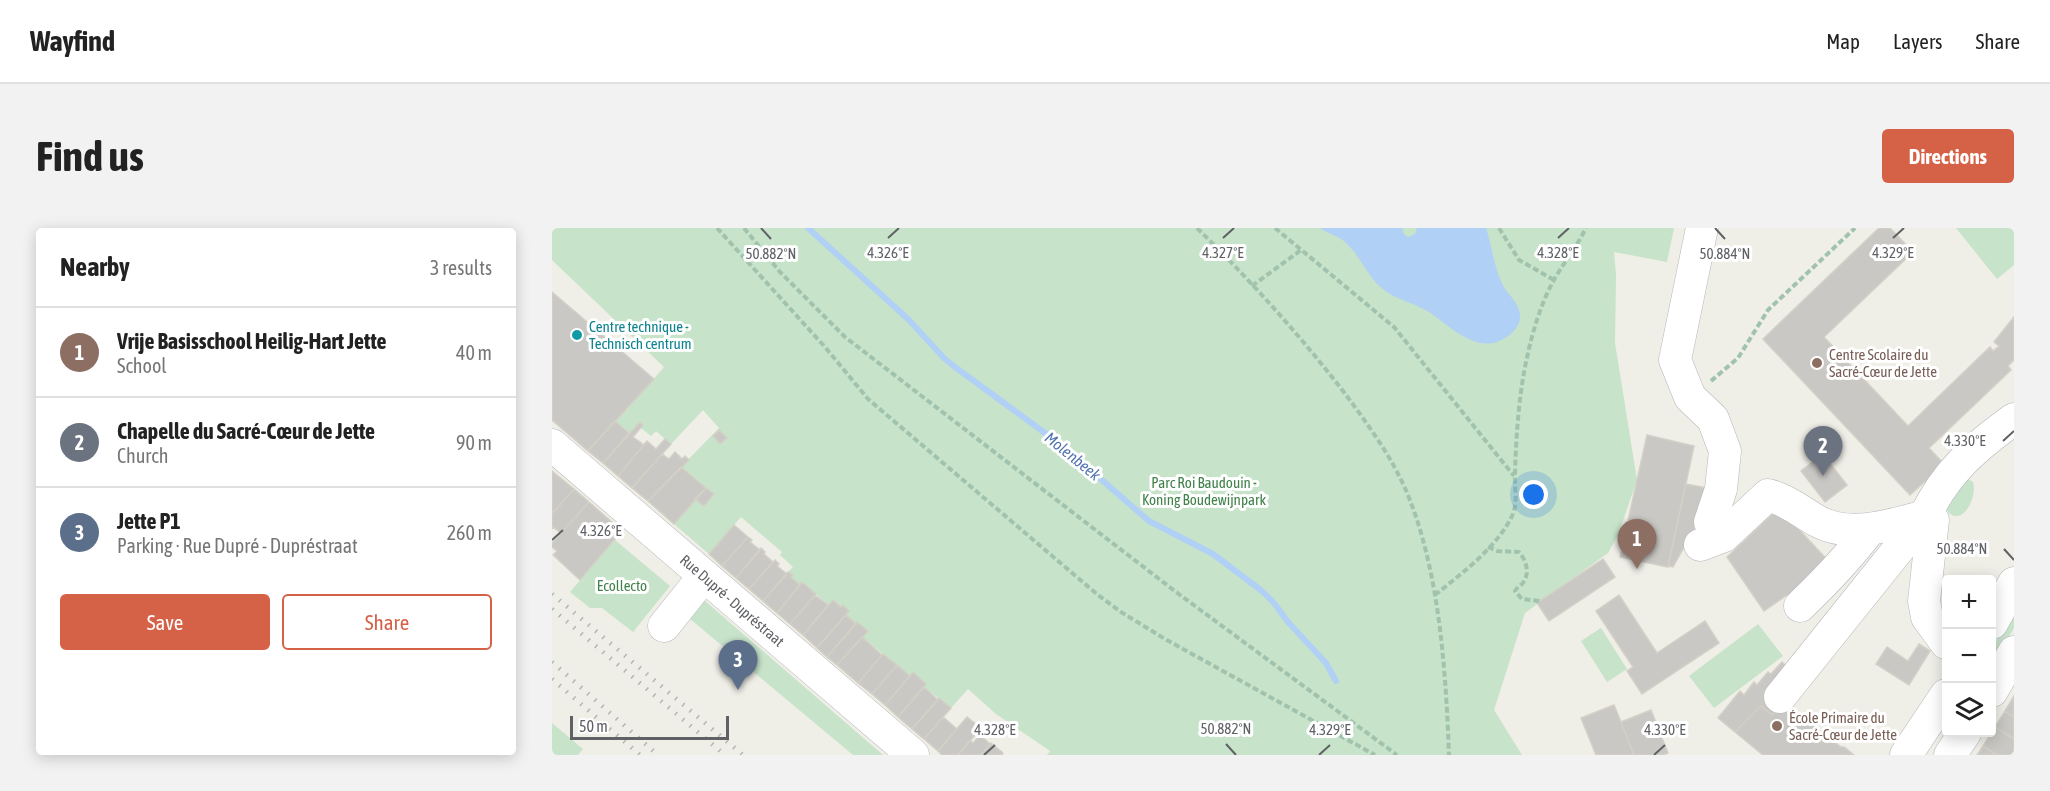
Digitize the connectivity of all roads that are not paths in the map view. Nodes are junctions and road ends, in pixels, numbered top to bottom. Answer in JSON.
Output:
{"nodes":[{"id":1,"x":1702,"y":228,"type":"edge"},
{"id":2,"x":2014,"y":419,"type":"edge"},
{"id":3,"x":552,"y":445,"type":"edge"},
{"id":4,"x":1925,"y":516,"type":"junction"},
{"id":5,"x":1870,"y":529,"type":"junction"},
{"id":6,"x":704,"y":576,"type":"junction"},
{"id":7,"x":2014,"y":583,"type":"edge"},
{"id":8,"x":1800,"y":606,"type":"dead end"},
{"id":9,"x":1996,"y":616,"type":"edge"},
{"id":10,"x":664,"y":626,"type":"dead end"},
{"id":11,"x":1942,"y":636,"type":"edge"},
{"id":12,"x":2014,"y":652,"type":"edge"},
{"id":13,"x":1996,"y":684,"type":"edge"},
{"id":14,"x":1780,"y":697,"type":"dead end"},
{"id":15,"x":1942,"y":702,"type":"edge"},
{"id":16,"x":1962,"y":737,"type":"edge"},
{"id":17,"x":913,"y":755,"type":"edge"},
{"id":18,"x":1906,"y":755,"type":"edge"},
{"id":19,"x":1950,"y":755,"type":"edge"}],
"edges":[{"from":1,"to":5,"type":"street"},
{"from":2,"to":4,"type":"street"},
{"from":3,"to":6,"type":"street","name":"Rue Dupré - Dupréstraat"},
{"from":4,"to":5,"type":"street"},
{"from":4,"to":11,"type":"street"},
{"from":4,"to":14,"type":"street"},
{"from":5,"to":8,"type":"street"},
{"from":6,"to":10,"type":"street"},
{"from":6,"to":17,"type":"street","name":"Rue Dupré - Dupréstraat"},
{"from":7,"to":9,"type":"street"},
{"from":12,"to":13,"type":"street"},
{"from":15,"to":18,"type":"street"},
{"from":16,"to":19,"type":"street"}]}
